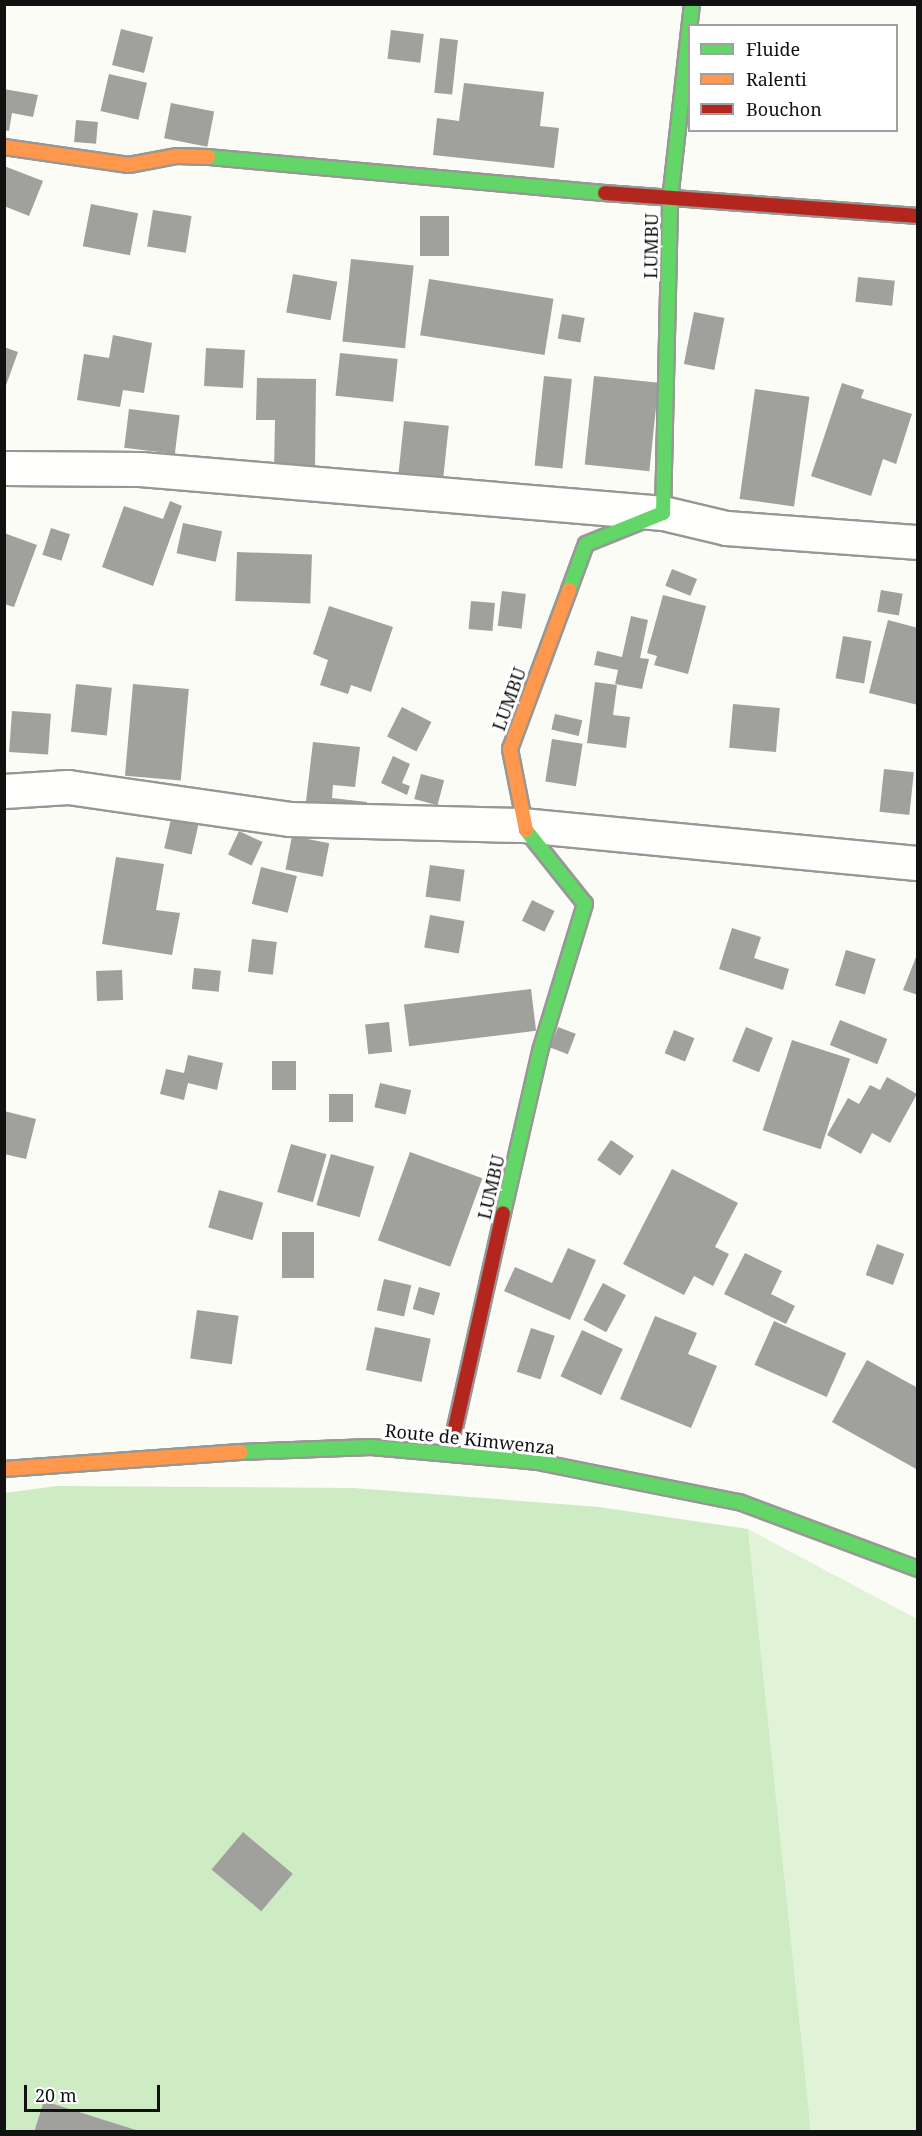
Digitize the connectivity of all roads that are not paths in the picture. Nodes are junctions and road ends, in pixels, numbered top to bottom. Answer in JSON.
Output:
{"nodes":[{"id":1,"x":692,"y":4,"type":"edge"},
{"id":2,"x":690,"y":24,"type":"edge"},
{"id":3,"x":688,"y":40,"type":"edge"},
{"id":4,"x":4,"y":147,"type":"edge"},
{"id":5,"x":670,"y":200,"type":"junction"},
{"id":6,"x":918,"y":216,"type":"edge"},
{"id":7,"x":4,"y":468,"type":"edge"},
{"id":8,"x":663,"y":513,"type":"junction"},
{"id":9,"x":918,"y":542,"type":"edge"},
{"id":10,"x":4,"y":791,"type":"edge"},
{"id":11,"x":522,"y":825,"type":"junction"},
{"id":12,"x":918,"y":863,"type":"edge"},
{"id":13,"x":455,"y":1428,"type":"dead end"},
{"id":14,"x":4,"y":1469,"type":"edge"},
{"id":15,"x":918,"y":1569,"type":"edge"}],
"edges":[{"from":1,"to":2,"type":"street","name":"LUMBU"},
{"from":3,"to":5,"type":"street","name":"LUMBU"},
{"from":4,"to":5,"type":"street"},
{"from":5,"to":6,"type":"street"},
{"from":5,"to":8,"type":"street","name":"LUMBU"},
{"from":7,"to":8,"type":"street"},
{"from":8,"to":9,"type":"street"},
{"from":8,"to":11,"type":"street","name":"LUMBU"},
{"from":10,"to":11,"type":"street"},
{"from":11,"to":12,"type":"street"},
{"from":11,"to":13,"type":"street","name":"LUMBU"},
{"from":14,"to":15,"type":"street","name":"Route de Kimwenza"}]}
